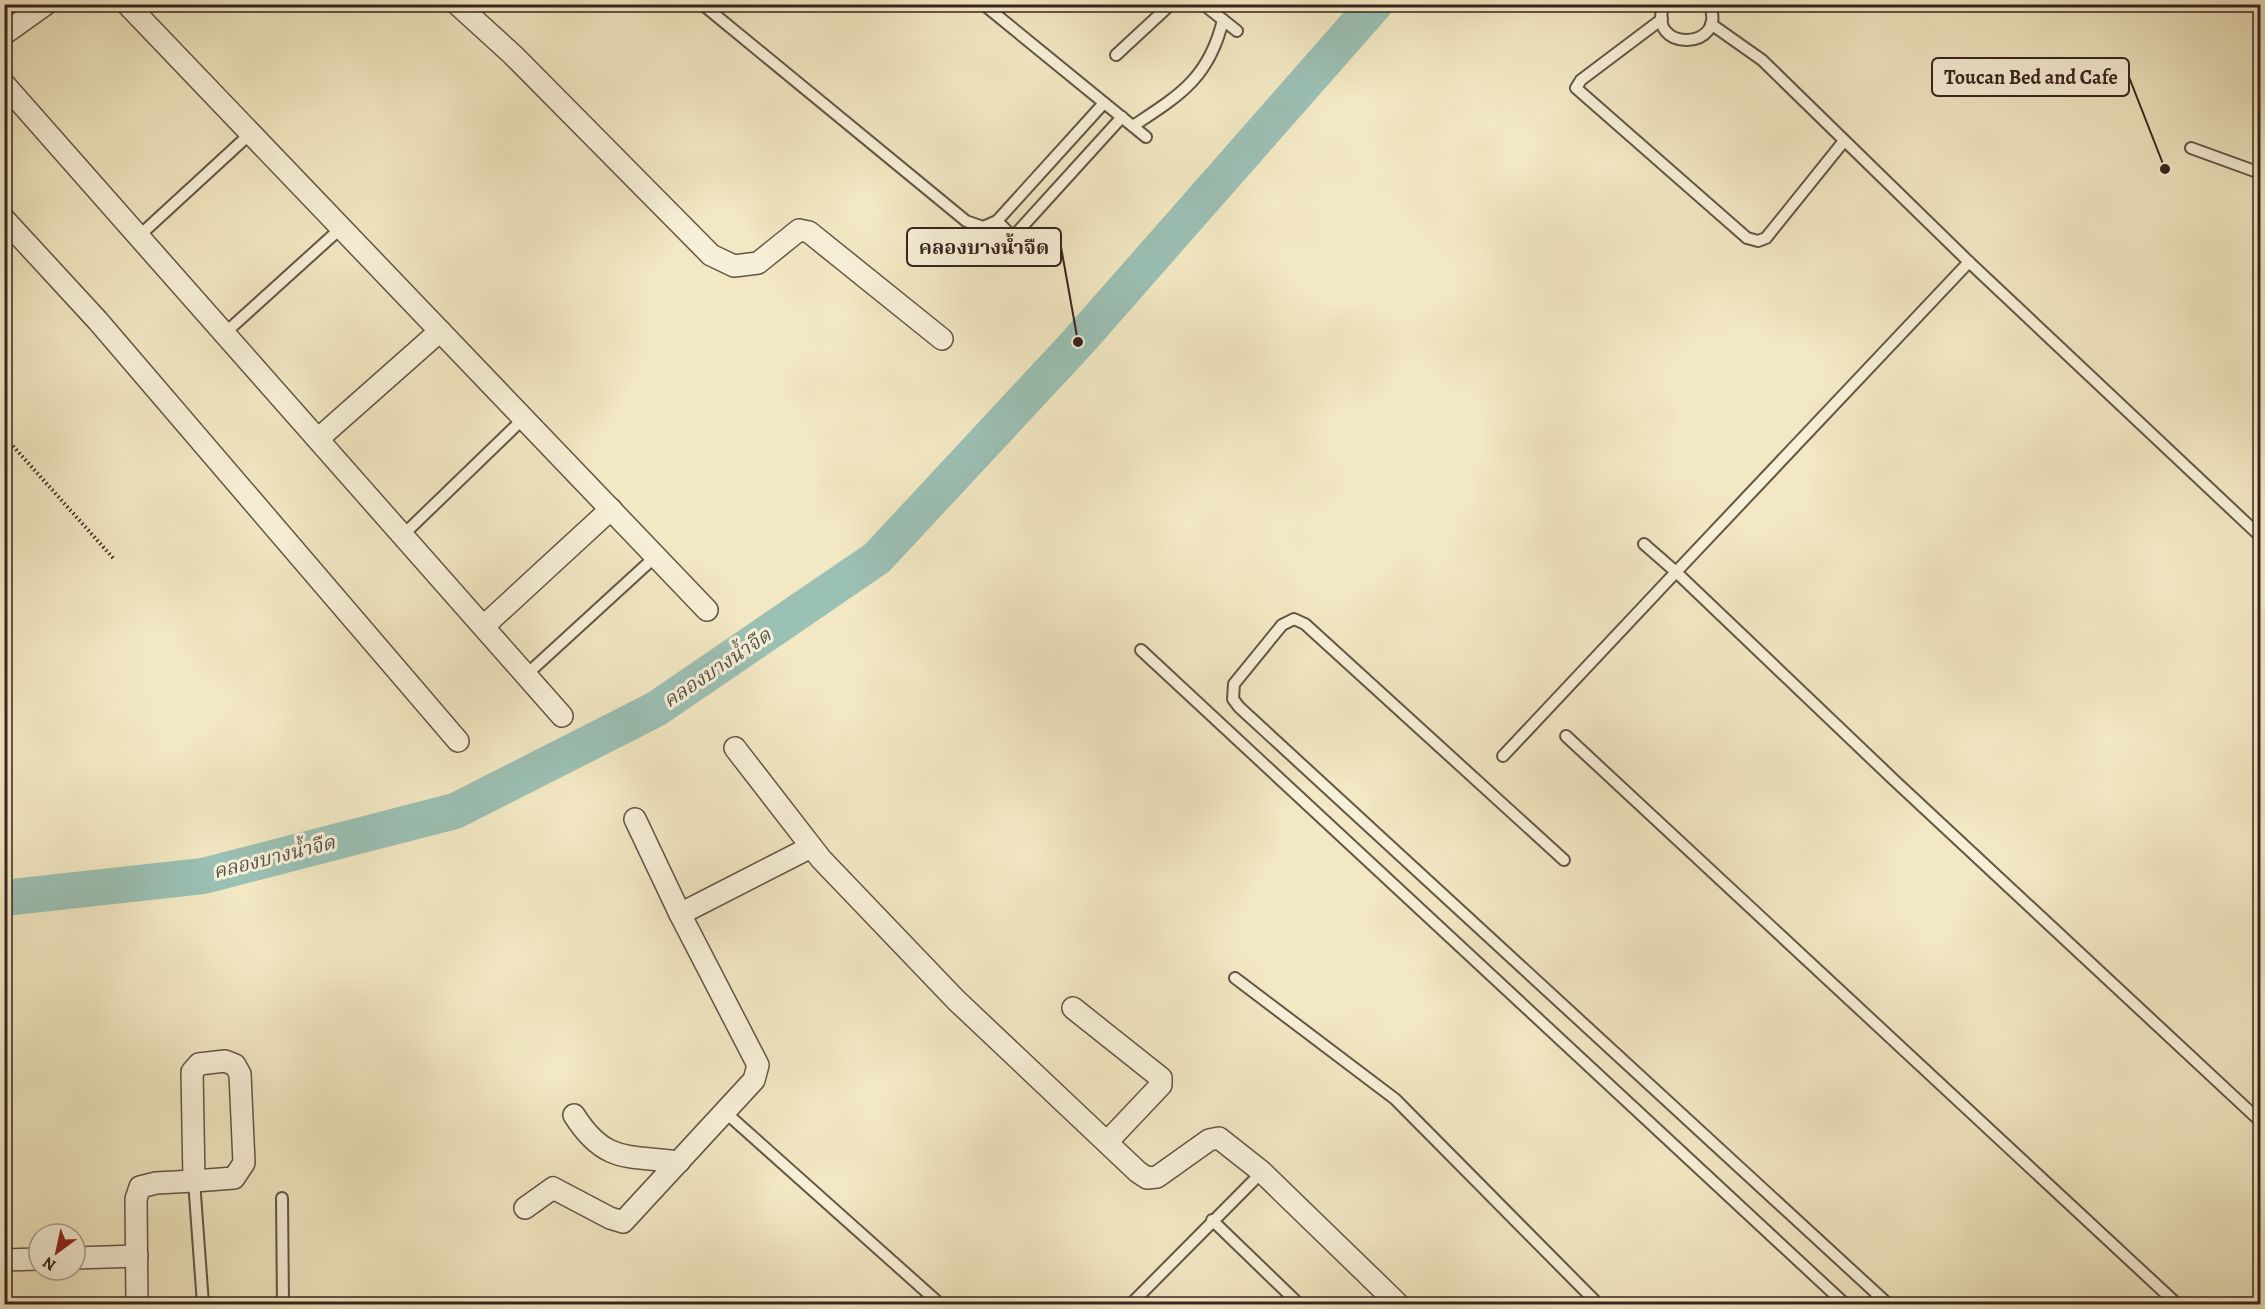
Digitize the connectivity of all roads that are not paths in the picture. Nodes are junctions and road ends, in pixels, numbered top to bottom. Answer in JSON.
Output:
{"nodes":[{"id":1,"x":46,"y":4,"type":"edge"},
{"id":2,"x":127,"y":4,"type":"edge"},
{"id":3,"x":457,"y":4,"type":"edge"},
{"id":4,"x":702,"y":4,"type":"edge"},
{"id":5,"x":983,"y":4,"type":"edge"},
{"id":6,"x":1171,"y":4,"type":"edge"},
{"id":7,"x":1203,"y":4,"type":"edge"},
{"id":8,"x":1665,"y":4,"type":"edge"},
{"id":9,"x":1709,"y":4,"type":"edge"},
{"id":10,"x":1662,"y":19,"type":"junction"},
{"id":11,"x":1223,"y":20,"type":"junction"},
{"id":12,"x":1710,"y":24,"type":"junction"},
{"id":13,"x":1237,"y":31,"type":"dead end"},
{"id":14,"x":4,"y":34,"type":"edge"},
{"id":15,"x":1116,"y":55,"type":"dead end"},
{"id":16,"x":4,"y":84,"type":"edge"},
{"id":17,"x":1104,"y":103,"type":"junction"},
{"id":18,"x":1122,"y":117,"type":"junction"},
{"id":19,"x":1133,"y":126,"type":"junction"},
{"id":20,"x":251,"y":133,"type":"junction"},
{"id":21,"x":1146,"y":137,"type":"dead end"},
{"id":22,"x":1844,"y":141,"type":"junction"},
{"id":23,"x":2191,"y":148,"type":"dead end"},
{"id":24,"x":2260,"y":173,"type":"edge"},
{"id":25,"x":4,"y":219,"type":"edge"},
{"id":26,"x":997,"y":221,"type":"junction"},
{"id":27,"x":341,"y":228,"type":"junction"},
{"id":28,"x":139,"y":236,"type":"junction"},
{"id":29,"x":1969,"y":262,"type":"junction"},
{"id":30,"x":440,"y":331,"type":"junction"},
{"id":31,"x":225,"y":333,"type":"junction"},
{"id":32,"x":942,"y":339,"type":"dead end"},
{"id":33,"x":524,"y":418,"type":"junction"},
{"id":34,"x":318,"y":439,"type":"junction"},
{"id":35,"x":611,"y":509,"type":"junction"},
{"id":36,"x":403,"y":535,"type":"junction"},
{"id":37,"x":2260,"y":536,"type":"edge"},
{"id":38,"x":1644,"y":544,"type":"dead end"},
{"id":39,"x":657,"y":556,"type":"junction"},
{"id":40,"x":1676,"y":572,"type":"junction"},
{"id":41,"x":707,"y":610,"type":"dead end"},
{"id":42,"x":484,"y":626,"type":"junction"},
{"id":43,"x":1141,"y":650,"type":"dead end"},
{"id":44,"x":526,"y":675,"type":"junction"},
{"id":45,"x":562,"y":716,"type":"dead end"},
{"id":46,"x":1566,"y":736,"type":"dead end"},
{"id":47,"x":458,"y":741,"type":"dead end"},
{"id":48,"x":735,"y":748,"type":"dead end"},
{"id":49,"x":1503,"y":756,"type":"dead end"},
{"id":50,"x":635,"y":819,"type":"dead end"},
{"id":51,"x":811,"y":847,"type":"junction"},
{"id":52,"x":1564,"y":860,"type":"dead end"},
{"id":53,"x":680,"y":914,"type":"junction"},
{"id":54,"x":1235,"y":978,"type":"dead end"},
{"id":55,"x":1073,"y":1008,"type":"dead end"},
{"id":56,"x":725,"y":1112,"type":"junction"},
{"id":57,"x":574,"y":1115,"type":"dead end"},
{"id":58,"x":2260,"y":1121,"type":"edge"},
{"id":59,"x":1108,"y":1141,"type":"junction"},
{"id":60,"x":679,"y":1162,"type":"junction"},
{"id":61,"x":1262,"y":1172,"type":"junction"},
{"id":62,"x":194,"y":1181,"type":"junction"},
{"id":63,"x":282,"y":1198,"type":"dead end"},
{"id":64,"x":525,"y":1208,"type":"dead end"},
{"id":65,"x":1212,"y":1220,"type":"junction"},
{"id":66,"x":136,"y":1256,"type":"junction"},
{"id":67,"x":87,"y":1257,"type":"edge"},
{"id":68,"x":27,"y":1259,"type":"edge"},
{"id":69,"x":4,"y":1260,"type":"edge"},
{"id":70,"x":137,"y":1305,"type":"edge"},
{"id":71,"x":203,"y":1305,"type":"edge"},
{"id":72,"x":283,"y":1305,"type":"edge"},
{"id":73,"x":940,"y":1305,"type":"edge"},
{"id":74,"x":1131,"y":1305,"type":"edge"},
{"id":75,"x":1299,"y":1305,"type":"edge"},
{"id":76,"x":1398,"y":1305,"type":"edge"},
{"id":77,"x":1598,"y":1305,"type":"edge"},
{"id":78,"x":1845,"y":1305,"type":"edge"},
{"id":79,"x":1888,"y":1305,"type":"edge"},
{"id":80,"x":2176,"y":1305,"type":"edge"}],
"edges":[{"from":1,"to":14,"type":"street"},
{"from":2,"to":20,"type":"street"},
{"from":3,"to":32,"type":"street"},
{"from":4,"to":26,"type":"lane"},
{"from":5,"to":17,"type":"lane"},
{"from":6,"to":15,"type":"lane"},
{"from":7,"to":11,"type":"lane"},
{"from":8,"to":10,"type":"lane"},
{"from":9,"to":12,"type":"lane"},
{"from":10,"to":12,"type":"lane"},
{"from":10,"to":22,"type":"lane"},
{"from":11,"to":13,"type":"lane"},
{"from":11,"to":19,"type":"lane"},
{"from":12,"to":22,"type":"lane"},
{"from":16,"to":28,"type":"street"},
{"from":17,"to":18,"type":"lane"},
{"from":17,"to":26,"type":"lane"},
{"from":18,"to":19,"type":"lane"},
{"from":18,"to":26,"type":"lane"},
{"from":19,"to":21,"type":"lane"},
{"from":20,"to":27,"type":"street"},
{"from":20,"to":28,"type":"lane"},
{"from":22,"to":29,"type":"lane"},
{"from":23,"to":24,"type":"lane"},
{"from":25,"to":47,"type":"street"},
{"from":27,"to":30,"type":"street"},
{"from":27,"to":31,"type":"lane"},
{"from":28,"to":31,"type":"street"},
{"from":29,"to":37,"type":"lane"},
{"from":29,"to":40,"type":"lane"},
{"from":30,"to":33,"type":"street"},
{"from":30,"to":34,"type":"street"},
{"from":31,"to":34,"type":"street"},
{"from":33,"to":35,"type":"street"},
{"from":33,"to":36,"type":"lane"},
{"from":34,"to":36,"type":"street"},
{"from":35,"to":39,"type":"street"},
{"from":35,"to":42,"type":"street"},
{"from":36,"to":42,"type":"street"},
{"from":38,"to":40,"type":"lane"},
{"from":39,"to":41,"type":"street"},
{"from":39,"to":44,"type":"lane"},
{"from":40,"to":49,"type":"lane"},
{"from":40,"to":58,"type":"lane"},
{"from":42,"to":44,"type":"street"},
{"from":43,"to":78,"type":"lane"},
{"from":44,"to":45,"type":"street"},
{"from":46,"to":80,"type":"lane"},
{"from":48,"to":51,"type":"street"},
{"from":50,"to":53,"type":"street"},
{"from":51,"to":53,"type":"street"},
{"from":51,"to":59,"type":"street"},
{"from":52,"to":79,"type":"lane"},
{"from":53,"to":56,"type":"street"},
{"from":54,"to":77,"type":"lane"},
{"from":55,"to":59,"type":"street"},
{"from":56,"to":60,"type":"street"},
{"from":56,"to":73,"type":"lane"},
{"from":57,"to":60,"type":"street"},
{"from":59,"to":61,"type":"street"},
{"from":60,"to":64,"type":"street"},
{"from":61,"to":65,"type":"lane"},
{"from":61,"to":76,"type":"street"},
{"from":62,"to":62,"type":"street"},
{"from":62,"to":66,"type":"street"},
{"from":62,"to":71,"type":"lane"},
{"from":63,"to":72,"type":"lane"},
{"from":65,"to":74,"type":"lane"},
{"from":65,"to":75,"type":"lane"},
{"from":66,"to":67,"type":"street"},
{"from":66,"to":70,"type":"street"},
{"from":68,"to":69,"type":"street"}]}
